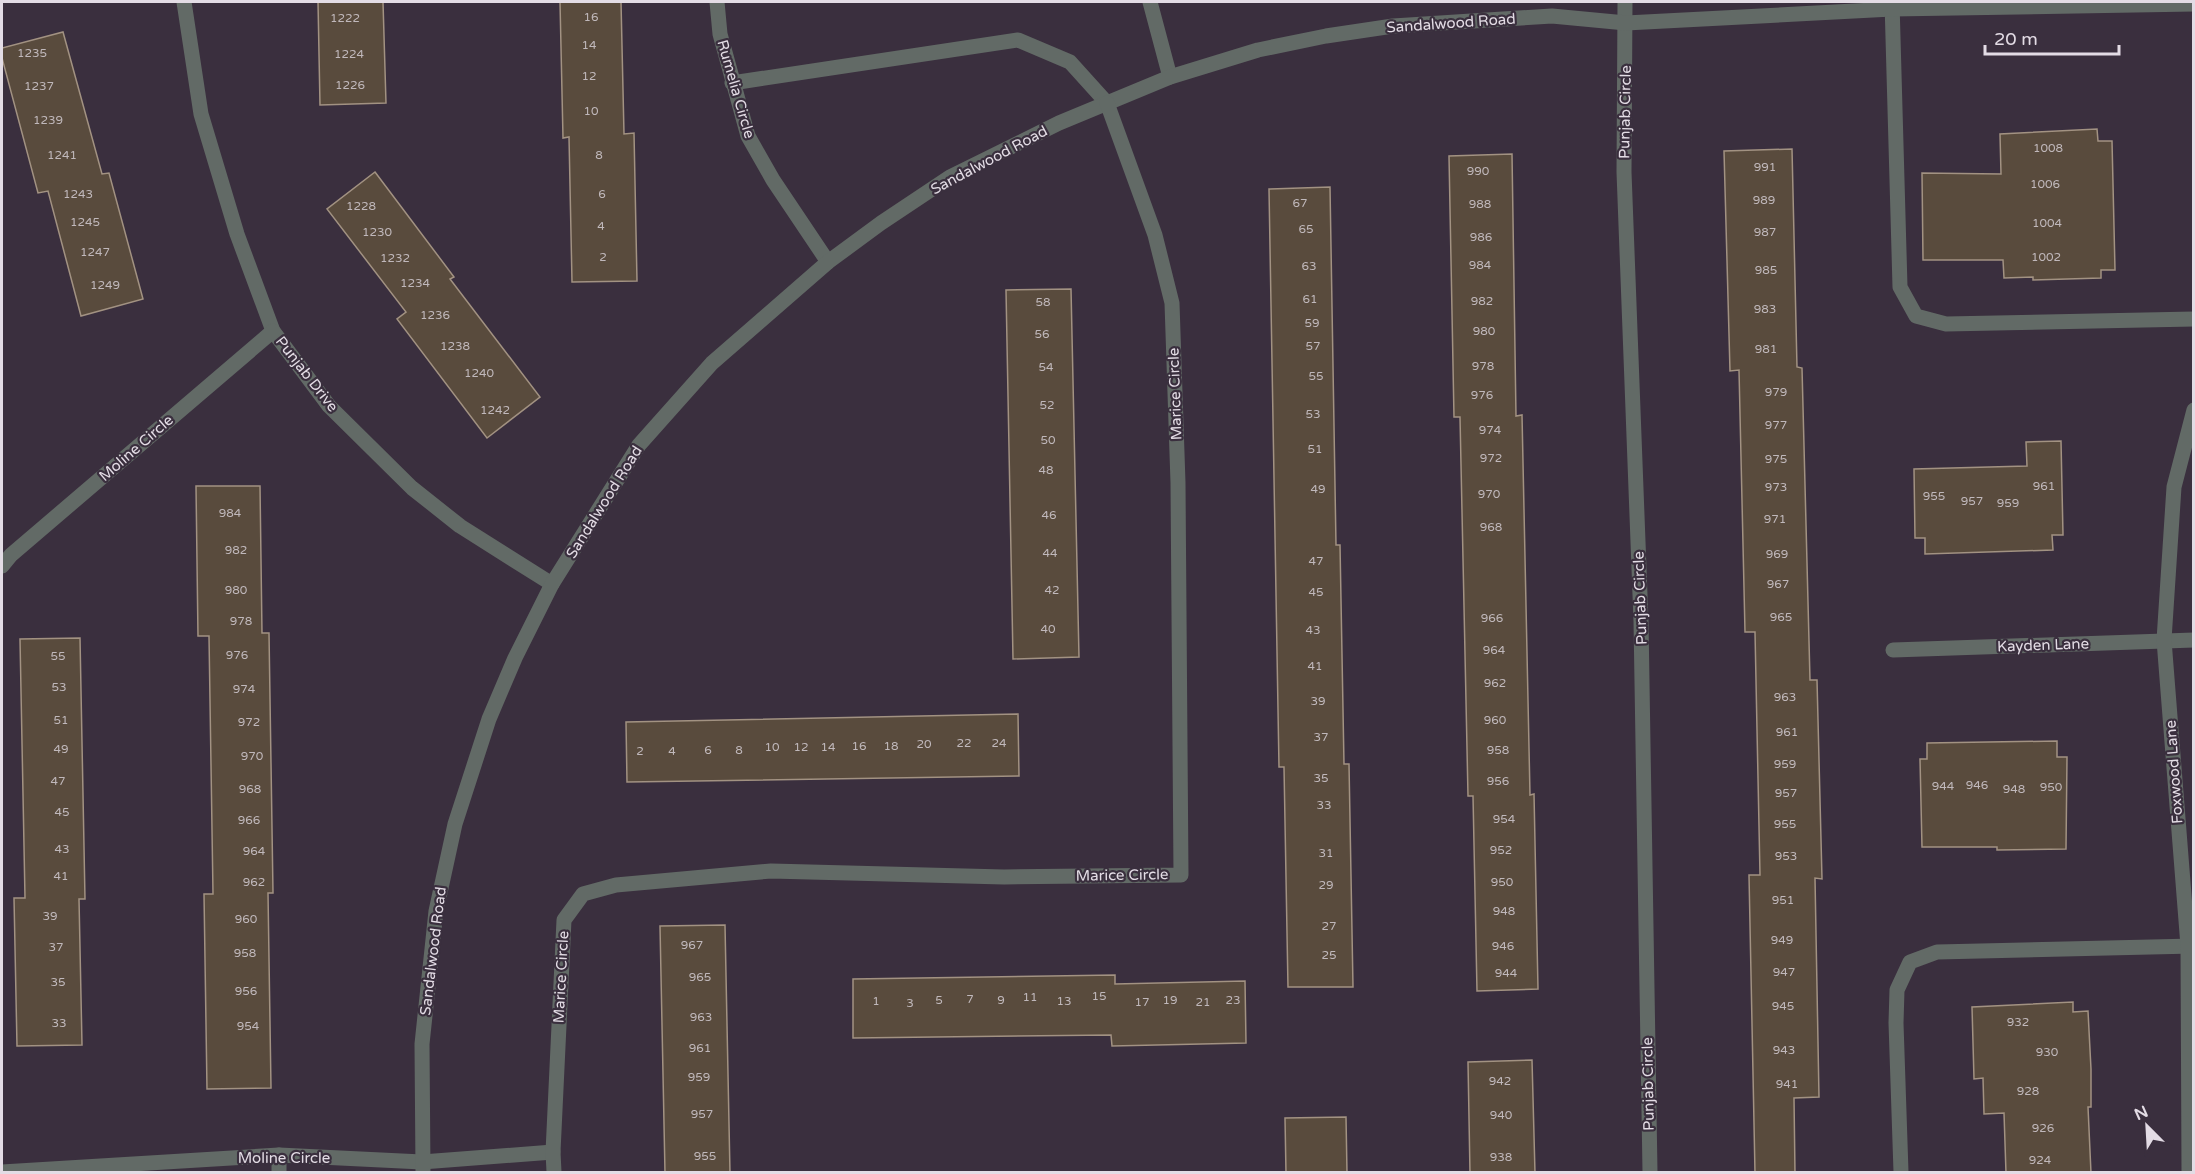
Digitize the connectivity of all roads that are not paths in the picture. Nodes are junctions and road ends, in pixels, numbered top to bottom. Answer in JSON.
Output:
{"nodes":[{"id":1,"x":184,"y":2,"type":"edge"},
{"id":2,"x":717,"y":2,"type":"edge"},
{"id":3,"x":1150,"y":2,"type":"edge"},
{"id":4,"x":1626,"y":2,"type":"edge"},
{"id":5,"x":2193,"y":4,"type":"edge"},
{"id":6,"x":1892,"y":5,"type":"edge"},
{"id":7,"x":1626,"y":23,"type":"junction"},
{"id":8,"x":1170,"y":77,"type":"junction"},
{"id":9,"x":732,"y":83,"type":"junction"},
{"id":10,"x":1107,"y":104,"type":"junction"},
{"id":11,"x":828,"y":262,"type":"junction"},
{"id":12,"x":2193,"y":319,"type":"edge"},
{"id":13,"x":273,"y":331,"type":"junction"},
{"id":14,"x":2193,"y":410,"type":"edge"},
{"id":15,"x":2,"y":566,"type":"edge"},
{"id":16,"x":552,"y":584,"type":"junction"},
{"id":17,"x":2164,"y":640,"type":"junction"},
{"id":18,"x":2193,"y":640,"type":"edge"},
{"id":19,"x":1893,"y":650,"type":"dead end"},
{"id":20,"x":2190,"y":946,"type":"edge"},
{"id":21,"x":553,"y":1152,"type":"junction"},
{"id":22,"x":279,"y":1155,"type":"junction"},
{"id":23,"x":422,"y":1167,"type":"edge"},
{"id":24,"x":2,"y":1172,"type":"edge"},
{"id":25,"x":279,"y":1173,"type":"edge"},
{"id":26,"x":554,"y":1173,"type":"edge"},
{"id":27,"x":1650,"y":1173,"type":"edge"},
{"id":28,"x":1901,"y":1173,"type":"edge"},
{"id":29,"x":2189,"y":1173,"type":"edge"}],
"edges":[{"from":1,"to":13,"type":"street","name":"Punjab Drive"},
{"from":2,"to":9,"type":"street","name":"Rumelia Circle"},
{"from":3,"to":8,"type":"street"},
{"from":4,"to":7,"type":"street"},
{"from":5,"to":6,"type":"street","name":"Sandalwood Road"},
{"from":6,"to":7,"type":"street","name":"Sandalwood Road"},
{"from":6,"to":12,"type":"street"},
{"from":7,"to":8,"type":"street","name":"Sandalwood Road"},
{"from":7,"to":27,"type":"street","name":"Punjab Circle"},
{"from":8,"to":10,"type":"street","name":"Sandalwood Road"},
{"from":9,"to":10,"type":"street"},
{"from":9,"to":11,"type":"street","name":"Rumelia Circle"},
{"from":10,"to":11,"type":"street","name":"Sandalwood Road"},
{"from":10,"to":21,"type":"street","name":"Marice Circle"},
{"from":11,"to":16,"type":"street","name":"Sandalwood Road"},
{"from":13,"to":15,"type":"street","name":"Moline Circle"},
{"from":13,"to":16,"type":"street","name":"Punjab Drive"},
{"from":14,"to":17,"type":"street","name":"Foxwood Lane"},
{"from":16,"to":23,"type":"street","name":"Sandalwood Road"},
{"from":17,"to":18,"type":"street","name":"Kayden Lane"},
{"from":17,"to":19,"type":"street","name":"Kayden Lane"},
{"from":17,"to":20,"type":"street","name":"Foxwood Lane"},
{"from":20,"to":28,"type":"street"},
{"from":20,"to":29,"type":"street","name":"Foxwood Lane"},
{"from":21,"to":23,"type":"street"},
{"from":21,"to":26,"type":"street","name":"Marice Circle"},
{"from":22,"to":23,"type":"street","name":"Moline Circle"},
{"from":22,"to":24,"type":"street","name":"Moline Circle"},
{"from":22,"to":25,"type":"street"}]}
